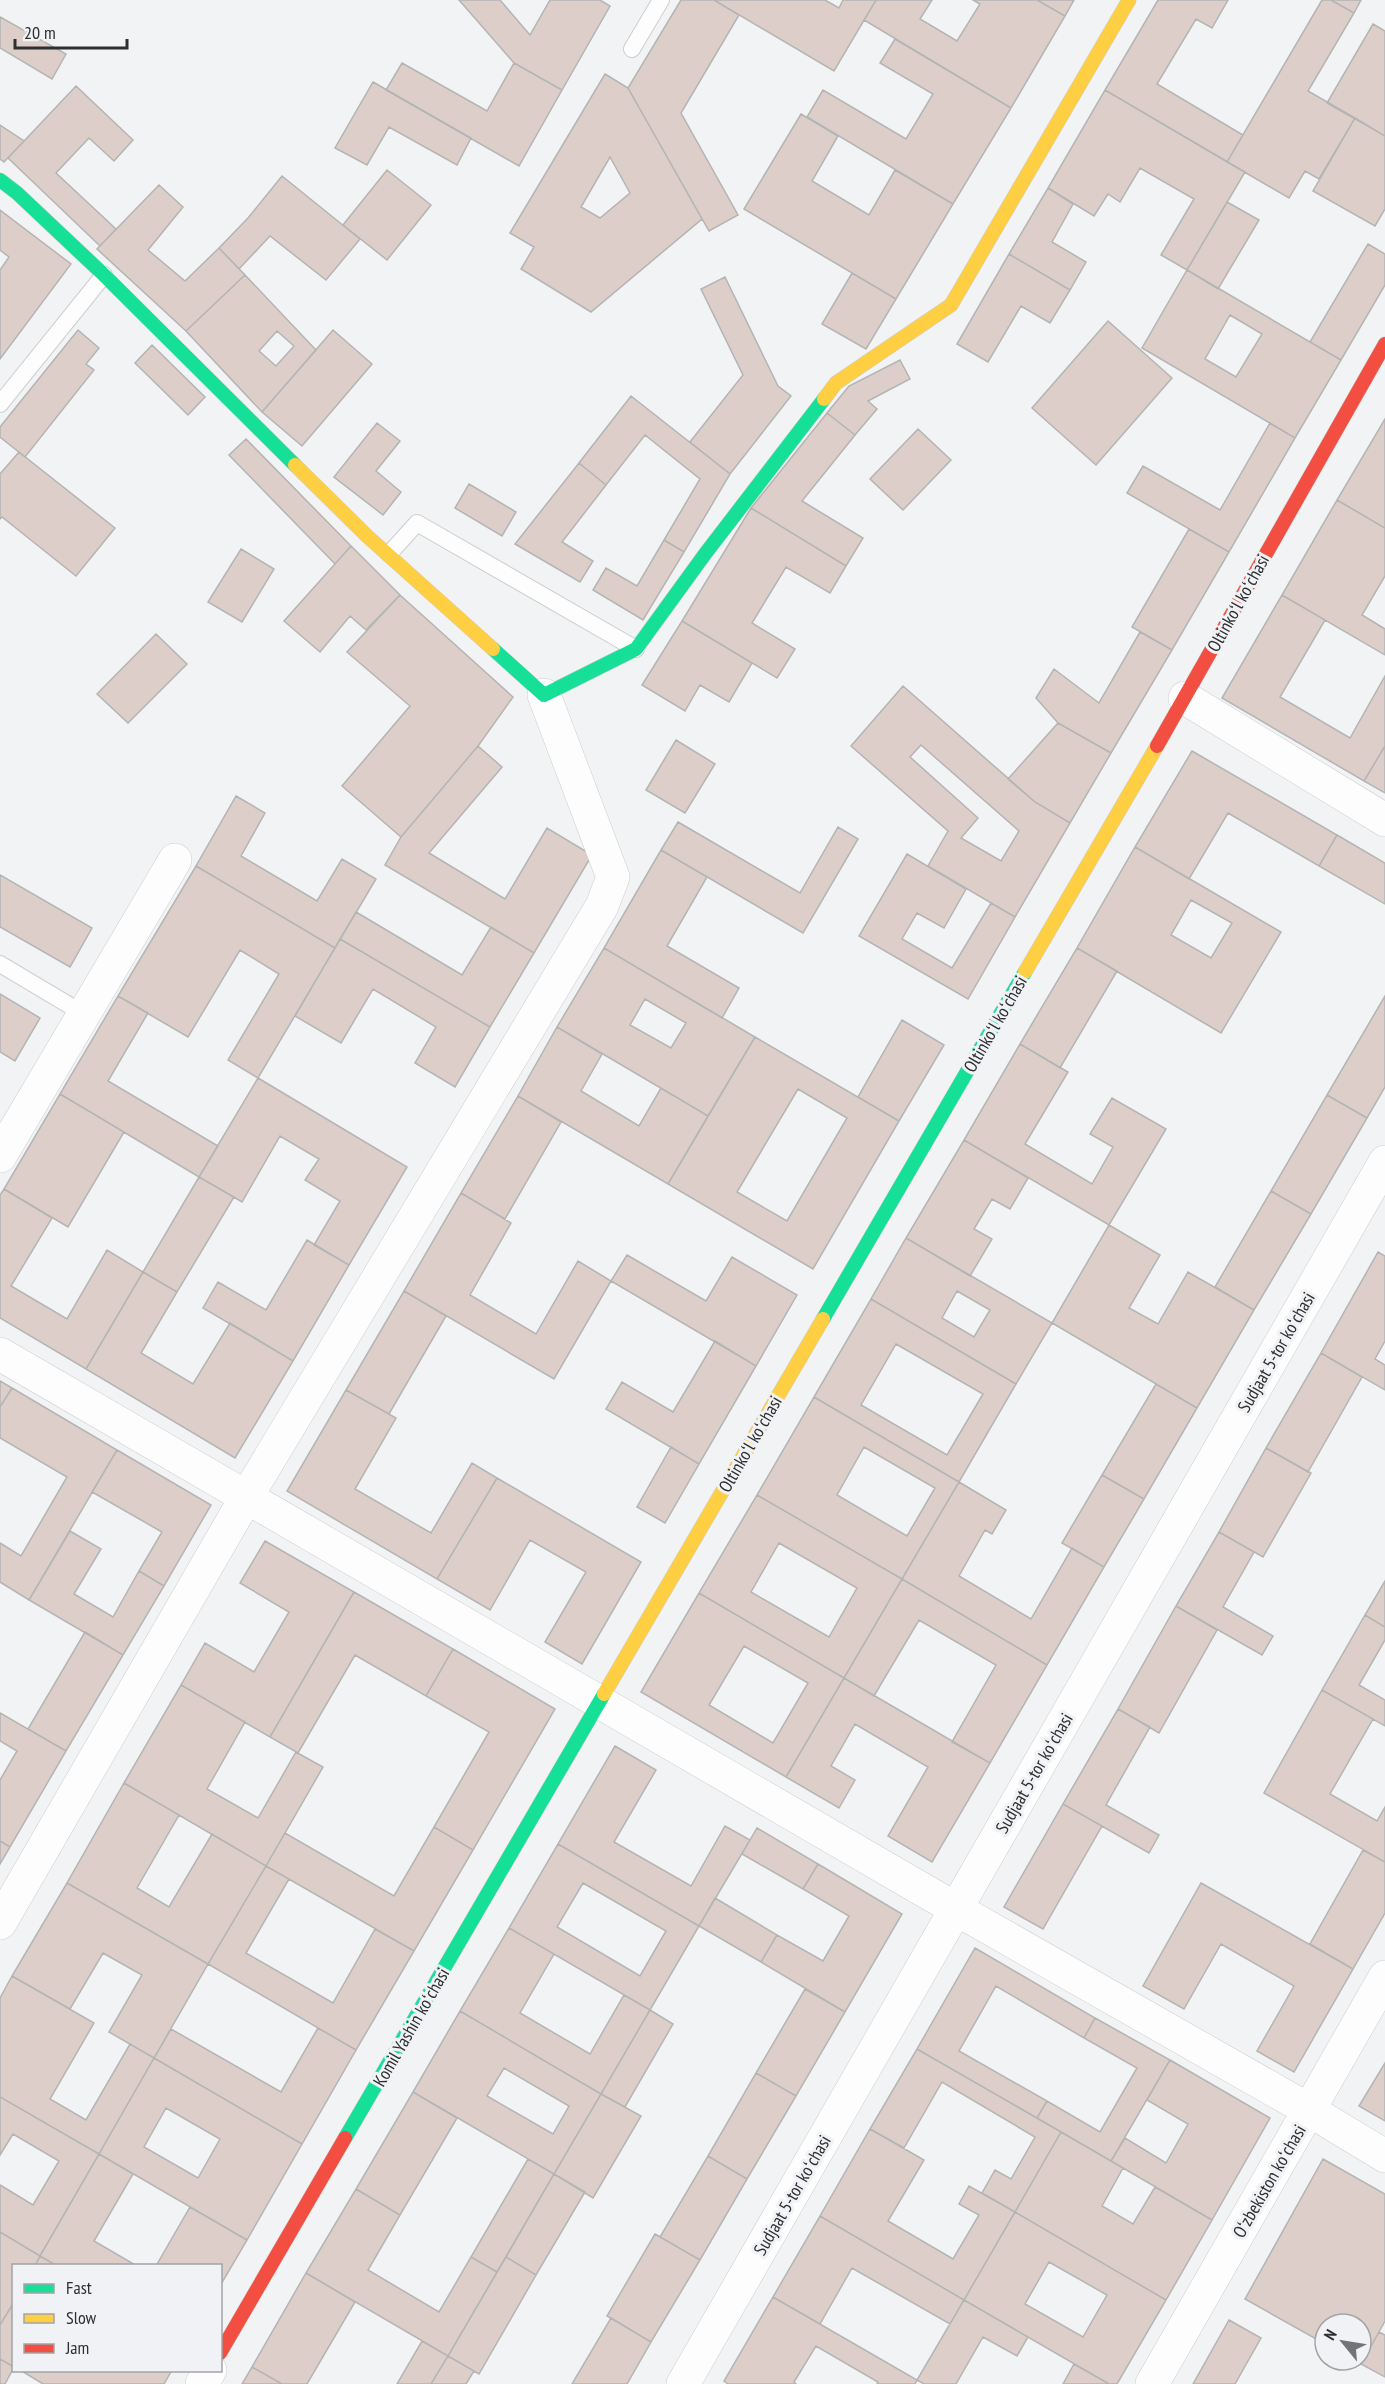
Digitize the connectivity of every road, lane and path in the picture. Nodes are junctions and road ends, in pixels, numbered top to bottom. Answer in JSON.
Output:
{"nodes":[{"id":1,"x":661,"y":0,"type":"edge"},
{"id":2,"x":1129,"y":0,"type":"edge"},
{"id":3,"x":632,"y":49,"type":"dead end"},
{"id":4,"x":0,"y":180,"type":"edge"},
{"id":5,"x":104,"y":275,"type":"junction"},
{"id":6,"x":1385,"y":344,"type":"edge"},
{"id":7,"x":0,"y":404,"type":"edge"},
{"id":8,"x":389,"y":554,"type":"junction"},
{"id":9,"x":636,"y":649,"type":"junction"},
{"id":10,"x":544,"y":695,"type":"junction"},
{"id":11,"x":1185,"y":699,"type":"junction"},
{"id":12,"x":1385,"y":820,"type":"edge"},
{"id":13,"x":175,"y":860,"type":"dead end"},
{"id":14,"x":0,"y":964,"type":"edge"},
{"id":15,"x":84,"y":1014,"type":"junction"},
{"id":16,"x":0,"y":1156,"type":"edge"},
{"id":17,"x":1385,"y":1162,"type":"edge"},
{"id":18,"x":0,"y":1353,"type":"edge"},
{"id":19,"x":248,"y":1496,"type":"junction"},
{"id":20,"x":601,"y":1701,"type":"junction"},
{"id":21,"x":956,"y":1909,"type":"junction"},
{"id":22,"x":0,"y":1923,"type":"edge"},
{"id":23,"x":1385,"y":1977,"type":"edge"},
{"id":24,"x":1309,"y":2110,"type":"junction"},
{"id":25,"x":1385,"y":2156,"type":"edge"},
{"id":26,"x":222,"y":2350,"type":"edge"},
{"id":27,"x":683,"y":2384,"type":"edge"},
{"id":28,"x":1152,"y":2384,"type":"edge"}],
"edges":[{"from":1,"to":3,"type":"lane"},
{"from":2,"to":9,"type":"street"},
{"from":4,"to":5,"type":"street"},
{"from":5,"to":7,"type":"lane"},
{"from":5,"to":8,"type":"street"},
{"from":6,"to":11,"type":"street","name":"Oltinkoʻl koʻchasi"},
{"from":8,"to":9,"type":"lane"},
{"from":8,"to":10,"type":"street"},
{"from":9,"to":10,"type":"street"},
{"from":10,"to":19,"type":"street"},
{"from":11,"to":12,"type":"street"},
{"from":11,"to":20,"type":"street","name":"Oltinkoʻl koʻchasi"},
{"from":13,"to":15,"type":"street"},
{"from":14,"to":15,"type":"lane"},
{"from":15,"to":16,"type":"street"},
{"from":17,"to":21,"type":"street","name":"Sudjaat 5-tor koʻchasi"},
{"from":18,"to":19,"type":"street"},
{"from":19,"to":20,"type":"street"},
{"from":19,"to":22,"type":"street"},
{"from":20,"to":21,"type":"street"},
{"from":20,"to":26,"type":"street","name":"Komil Yashin koʻchasi"},
{"from":21,"to":24,"type":"street"},
{"from":21,"to":27,"type":"street","name":"Sudjaat 5-tor koʻchasi"},
{"from":23,"to":24,"type":"street","name":"Oʻzbekiston koʻchasi"},
{"from":24,"to":25,"type":"street"},
{"from":24,"to":28,"type":"street","name":"Oʻzbekiston koʻchasi"}]}
